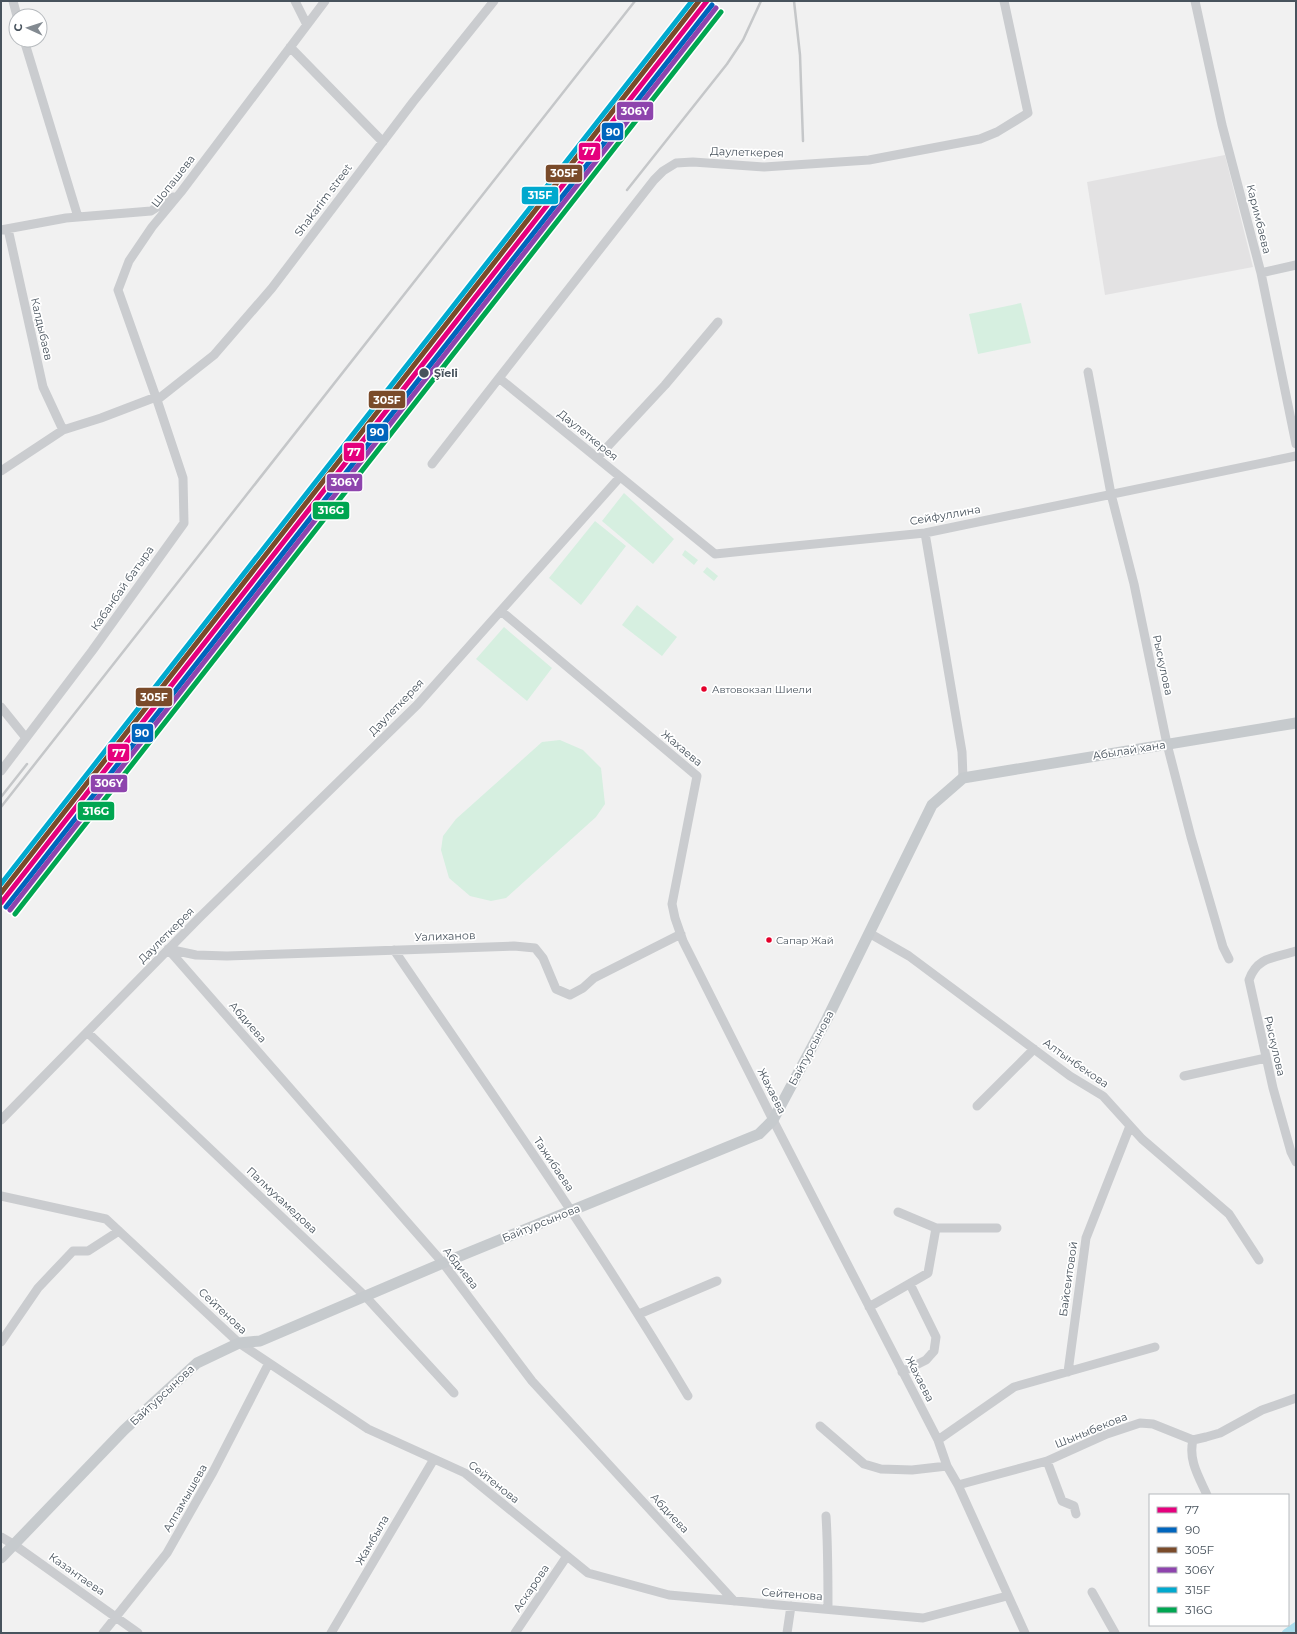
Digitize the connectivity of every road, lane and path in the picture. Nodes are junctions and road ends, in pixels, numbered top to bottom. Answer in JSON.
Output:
{"nodes":[{"id":1,"x":295,"y":1,"type":"edge"},
{"id":2,"x":325,"y":1,"type":"edge"},
{"id":3,"x":494,"y":1,"type":"edge"},
{"id":4,"x":1004,"y":1,"type":"edge"},
{"id":5,"x":1195,"y":1,"type":"edge"},
{"id":6,"x":307,"y":24,"type":"junction"},
{"id":7,"x":290,"y":47,"type":"junction"},
{"id":8,"x":26,"y":48,"type":"edge"},
{"id":9,"x":383,"y":142,"type":"junction"},
{"id":10,"x":181,"y":192,"type":"junction"},
{"id":11,"x":78,"y":217,"type":"junction"},
{"id":12,"x":4,"y":230,"type":"edge"},
{"id":13,"x":1296,"y":265,"type":"edge"},
{"id":14,"x":1261,"y":273,"type":"junction"},
{"id":15,"x":718,"y":322,"type":"dead end"},
{"id":16,"x":1088,"y":372,"type":"dead end"},
{"id":17,"x":499,"y":378,"type":"junction"},
{"id":18,"x":157,"y":399,"type":"junction"},
{"id":19,"x":63,"y":430,"type":"junction"},
{"id":20,"x":1296,"y":444,"type":"edge"},
{"id":21,"x":1296,"y":456,"type":"edge"},
{"id":22,"x":597,"y":458,"type":"junction"},
{"id":23,"x":432,"y":464,"type":"dead end"},
{"id":24,"x":1,"y":470,"type":"edge"},
{"id":25,"x":620,"y":477,"type":"junction"},
{"id":26,"x":1111,"y":494,"type":"junction"},
{"id":27,"x":925,"y":533,"type":"junction"},
{"id":28,"x":501,"y":611,"type":"junction"},
{"id":29,"x":1,"y":707,"type":"edge"},
{"id":30,"x":1296,"y":723,"type":"edge"},
{"id":31,"x":26,"y":738,"type":"junction"},
{"id":32,"x":1167,"y":744,"type":"junction"},
{"id":33,"x":1,"y":771,"type":"edge"},
{"id":34,"x":963,"y":778,"type":"junction"},
{"id":35,"x":869,"y":933,"type":"junction"},
{"id":36,"x":681,"y":934,"type":"junction"},
{"id":37,"x":168,"y":949,"type":"junction"},
{"id":38,"x":394,"y":950,"type":"junction"},
{"id":39,"x":1296,"y":952,"type":"edge"},
{"id":40,"x":1229,"y":959,"type":"dead end"},
{"id":41,"x":87,"y":1032,"type":"junction"},
{"id":42,"x":1034,"y":1049,"type":"junction"},
{"id":43,"x":1266,"y":1058,"type":"junction"},
{"id":44,"x":1184,"y":1076,"type":"dead end"},
{"id":45,"x":977,"y":1106,"type":"dead end"},
{"id":46,"x":1,"y":1120,"type":"edge"},
{"id":47,"x":773,"y":1120,"type":"junction"},
{"id":48,"x":1130,"y":1126,"type":"junction"},
{"id":49,"x":1296,"y":1162,"type":"edge"},
{"id":50,"x":1,"y":1196,"type":"edge"},
{"id":51,"x":572,"y":1211,"type":"junction"},
{"id":52,"x":898,"y":1212,"type":"dead end"},
{"id":53,"x":936,"y":1228,"type":"junction"},
{"id":54,"x":997,"y":1228,"type":"dead end"},
{"id":55,"x":119,"y":1231,"type":"junction"},
{"id":56,"x":1259,"y":1260,"type":"dead end"},
{"id":57,"x":443,"y":1264,"type":"junction"},
{"id":58,"x":717,"y":1281,"type":"dead end"},
{"id":59,"x":910,"y":1284,"type":"junction"},
{"id":60,"x":366,"y":1297,"type":"junction"},
{"id":61,"x":869,"y":1307,"type":"junction"},
{"id":62,"x":640,"y":1314,"type":"junction"},
{"id":63,"x":1,"y":1342,"type":"edge"},
{"id":64,"x":239,"y":1343,"type":"junction"},
{"id":65,"x":1154,"y":1347,"type":"dead end"},
{"id":66,"x":269,"y":1364,"type":"junction"},
{"id":67,"x":902,"y":1372,"type":"junction"},
{"id":68,"x":1068,"y":1372,"type":"junction"},
{"id":69,"x":454,"y":1393,"type":"dead end"},
{"id":70,"x":688,"y":1396,"type":"dead end"},
{"id":71,"x":1296,"y":1398,"type":"edge"},
{"id":72,"x":820,"y":1426,"type":"dead end"},
{"id":73,"x":938,"y":1440,"type":"junction"},
{"id":74,"x":1193,"y":1440,"type":"junction"},
{"id":75,"x":434,"y":1459,"type":"junction"},
{"id":76,"x":1047,"y":1461,"type":"junction"},
{"id":77,"x":948,"y":1466,"type":"junction"},
{"id":78,"x":958,"y":1485,"type":"junction"},
{"id":79,"x":1207,"y":1494,"type":"edge"},
{"id":80,"x":1076,"y":1514,"type":"dead end"},
{"id":81,"x":826,"y":1516,"type":"dead end"},
{"id":82,"x":1,"y":1538,"type":"edge"},
{"id":83,"x":14,"y":1544,"type":"junction"},
{"id":84,"x":567,"y":1556,"type":"junction"},
{"id":85,"x":1,"y":1558,"type":"edge"},
{"id":86,"x":1092,"y":1592,"type":"dead end"},
{"id":87,"x":1007,"y":1596,"type":"junction"},
{"id":88,"x":734,"y":1601,"type":"junction"},
{"id":89,"x":791,"y":1606,"type":"junction"},
{"id":90,"x":828,"y":1608,"type":"junction"},
{"id":91,"x":116,"y":1617,"type":"junction"},
{"id":92,"x":103,"y":1633,"type":"edge"},
{"id":93,"x":138,"y":1633,"type":"edge"},
{"id":94,"x":331,"y":1633,"type":"edge"},
{"id":95,"x":515,"y":1633,"type":"edge"},
{"id":96,"x":787,"y":1633,"type":"edge"},
{"id":97,"x":1025,"y":1633,"type":"edge"},
{"id":98,"x":1115,"y":1633,"type":"edge"}],
"edges":[{"from":1,"to":6,"type":"street"},
{"from":2,"to":6,"type":"street","name":"Шопашева"},
{"from":3,"to":9,"type":"street","name":"Shakarim street"},
{"from":4,"to":17,"type":"street","name":"Даулеткерея"},
{"from":5,"to":14,"type":"street","name":"Каримбаева"},
{"from":6,"to":7,"type":"street","name":"Шопашева"},
{"from":7,"to":9,"type":"street"},
{"from":7,"to":10,"type":"street","name":"Шопашева"},
{"from":8,"to":11,"type":"street"},
{"from":9,"to":18,"type":"street","name":"Shakarim street"},
{"from":10,"to":11,"type":"street"},
{"from":10,"to":18,"type":"street","name":"Шопашева"},
{"from":11,"to":12,"type":"street"},
{"from":12,"to":19,"type":"street","name":"Калдыбаев"},
{"from":13,"to":14,"type":"street"},
{"from":14,"to":20,"type":"street","name":"Каримбаева"},
{"from":15,"to":22,"type":"street"},
{"from":16,"to":26,"type":"street","name":"Рыскулова"},
{"from":17,"to":22,"type":"street","name":"Даулеткерея"},
{"from":17,"to":23,"type":"street"},
{"from":18,"to":19,"type":"street","name":"Shakarim street"},
{"from":18,"to":31,"type":"street","name":"Кабанбай батыра"},
{"from":19,"to":24,"type":"street","name":"Shakarim street"},
{"from":21,"to":26,"type":"street","name":"Сейфуллина"},
{"from":22,"to":25,"type":"street","name":"Даулеткерея"},
{"from":25,"to":27,"type":"street","name":"Сейфуллина"},
{"from":25,"to":28,"type":"street","name":"Даулеткерея"},
{"from":26,"to":27,"type":"street","name":"Сейфуллина"},
{"from":26,"to":32,"type":"street","name":"Рыскулова"},
{"from":27,"to":34,"type":"street"},
{"from":28,"to":36,"type":"street","name":"Жахаева"},
{"from":28,"to":37,"type":"street","name":"Даулеткерея"},
{"from":29,"to":31,"type":"street"},
{"from":30,"to":32,"type":"main road","name":"Абылай хана"},
{"from":31,"to":33,"type":"street","name":"Кабанбай батыра"},
{"from":32,"to":34,"type":"main road","name":"Абылай хана"},
{"from":32,"to":40,"type":"street","name":"Рыскулова"},
{"from":34,"to":35,"type":"main road","name":"Байтурсынова"},
{"from":35,"to":42,"type":"street","name":"Алтынбекова"},
{"from":35,"to":47,"type":"main road","name":"Байтурсынова"},
{"from":36,"to":38,"type":"street","name":"Уалиханов"},
{"from":36,"to":47,"type":"street","name":"Жахаева"},
{"from":37,"to":38,"type":"street","name":"Уалиханов"},
{"from":37,"to":41,"type":"street","name":"Даулеткерея"},
{"from":37,"to":57,"type":"street","name":"Абдиева"},
{"from":38,"to":51,"type":"street","name":"Тажибаева"},
{"from":39,"to":43,"type":"street","name":"Рыскулова"},
{"from":41,"to":46,"type":"street","name":"Даулеткерея"},
{"from":41,"to":60,"type":"street","name":"Палмухамедова"},
{"from":42,"to":45,"type":"street"},
{"from":42,"to":48,"type":"street","name":"Алтынбекова"},
{"from":43,"to":44,"type":"street"},
{"from":43,"to":49,"type":"street","name":"Рыскулова"},
{"from":47,"to":51,"type":"main road","name":"Байтурсынова"},
{"from":47,"to":61,"type":"street","name":"Жахаева"},
{"from":48,"to":56,"type":"street","name":"Алтынбекова"},
{"from":48,"to":68,"type":"street","name":"Байсеитовой"},
{"from":50,"to":55,"type":"street","name":"Сейтенова"},
{"from":51,"to":57,"type":"main road","name":"Байтурсынова"},
{"from":51,"to":62,"type":"street","name":"Тажибаева"},
{"from":52,"to":53,"type":"street"},
{"from":53,"to":54,"type":"street"},
{"from":53,"to":59,"type":"street"},
{"from":55,"to":63,"type":"street"},
{"from":55,"to":64,"type":"street","name":"Сейтенова"},
{"from":57,"to":60,"type":"main road","name":"Байтурсынова"},
{"from":57,"to":88,"type":"street","name":"Абдиева"},
{"from":58,"to":62,"type":"street"},
{"from":59,"to":61,"type":"street"},
{"from":59,"to":67,"type":"street"},
{"from":60,"to":64,"type":"main road","name":"Байтурсынова"},
{"from":60,"to":69,"type":"street","name":"Палмухамедова"},
{"from":61,"to":67,"type":"street","name":"Жахаева"},
{"from":62,"to":70,"type":"street","name":"Тажибаева"},
{"from":64,"to":66,"type":"street","name":"Сейтенова"},
{"from":64,"to":83,"type":"main road","name":"Байтурсынова"},
{"from":65,"to":68,"type":"street"},
{"from":66,"to":75,"type":"street","name":"Сейтенова"},
{"from":66,"to":91,"type":"street","name":"Алпамышева"},
{"from":67,"to":73,"type":"street","name":"Жахаева"},
{"from":68,"to":73,"type":"street"},
{"from":71,"to":74,"type":"street"},
{"from":72,"to":77,"type":"street"},
{"from":73,"to":77,"type":"street","name":"Жахаева"},
{"from":74,"to":76,"type":"street","name":"Шыныбекова"},
{"from":74,"to":79,"type":"street"},
{"from":75,"to":84,"type":"street","name":"Сейтенова"},
{"from":75,"to":94,"type":"street","name":"Жамбыла"},
{"from":76,"to":78,"type":"street","name":"Шыныбекова"},
{"from":76,"to":80,"type":"street"},
{"from":77,"to":78,"type":"street","name":"Жахаева"},
{"from":78,"to":87,"type":"street","name":"Жахаева"},
{"from":81,"to":90,"type":"street"},
{"from":82,"to":83,"type":"street","name":"Казантаева"},
{"from":83,"to":85,"type":"main road","name":"Байтурсынова"},
{"from":83,"to":91,"type":"street","name":"Казантаева"},
{"from":84,"to":88,"type":"street","name":"Сейтенова"},
{"from":84,"to":95,"type":"street","name":"Аскарова"},
{"from":86,"to":98,"type":"street"},
{"from":87,"to":90,"type":"street","name":"Сейтенова"},
{"from":87,"to":97,"type":"street","name":"Жахаева"},
{"from":88,"to":89,"type":"street","name":"Сейтенова"},
{"from":89,"to":90,"type":"street","name":"Сейтенова"},
{"from":89,"to":96,"type":"street"},
{"from":91,"to":92,"type":"street","name":"Алпамышева"},
{"from":91,"to":93,"type":"street","name":"Казантаева"}]}
